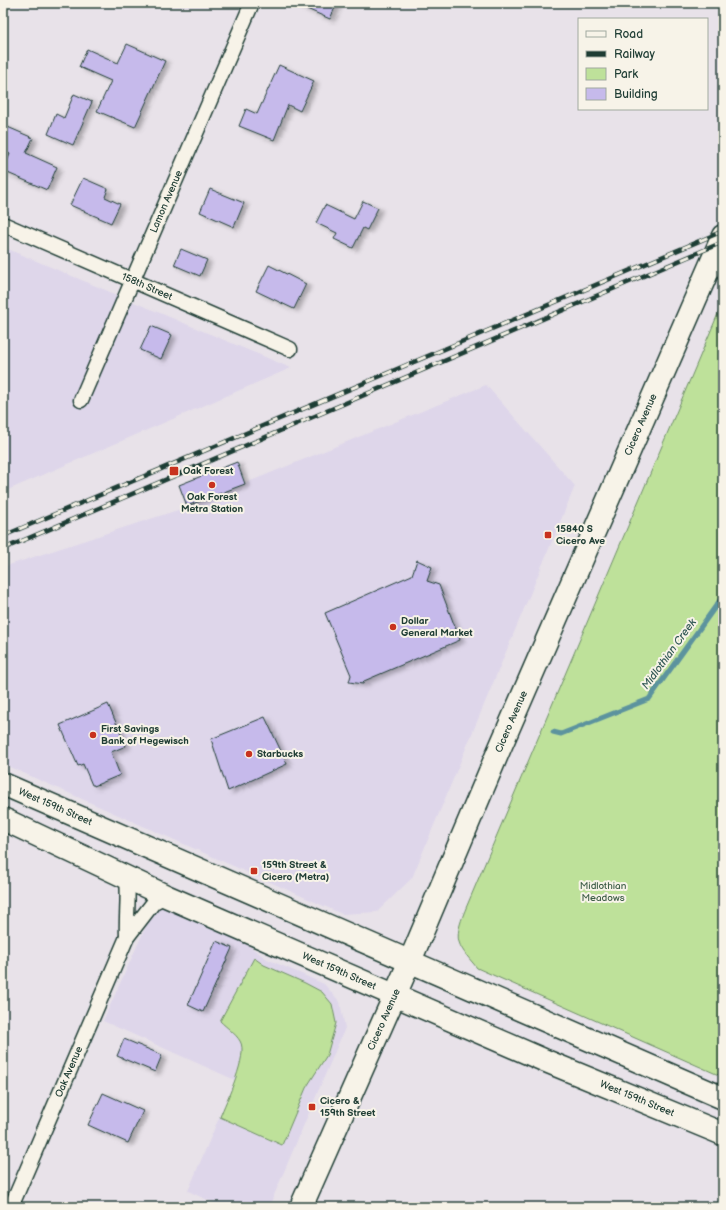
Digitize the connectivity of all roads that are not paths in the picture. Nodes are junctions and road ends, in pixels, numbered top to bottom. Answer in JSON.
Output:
{"nodes":[{"id":1,"x":252,"y":3,"type":"edge"},
{"id":2,"x":3,"y":224,"type":"edge"},
{"id":3,"x":723,"y":236,"type":"edge"},
{"id":4,"x":132,"y":281,"type":"junction"},
{"id":5,"x":290,"y":350,"type":"dead end"},
{"id":6,"x":81,"y":400,"type":"dead end"},
{"id":7,"x":3,"y":784,"type":"edge"},
{"id":8,"x":3,"y":819,"type":"edge"},
{"id":9,"x":127,"y":878,"type":"junction"},
{"id":10,"x":166,"y":896,"type":"junction"},
{"id":11,"x":127,"y":937,"type":"junction"},
{"id":12,"x":410,"y":961,"type":"junction"},
{"id":13,"x":395,"y":995,"type":"junction"},
{"id":14,"x":723,"y":1098,"type":"edge"},
{"id":15,"x":723,"y":1134,"type":"edge"},
{"id":16,"x":12,"y":1207,"type":"edge"},
{"id":17,"x":301,"y":1207,"type":"edge"}],
"edges":[{"from":1,"to":4,"type":"street","name":"Lamon Avenue"},
{"from":2,"to":4,"type":"street","name":"158th Street"},
{"from":3,"to":12,"type":"main road","name":"Cicero Avenue"},
{"from":4,"to":5,"type":"street","name":"158th Street"},
{"from":4,"to":6,"type":"street","name":"Lamon Avenue"},
{"from":7,"to":12,"type":"main road","name":"West 159th Street"},
{"from":8,"to":9,"type":"main road","name":"West 159th Street"},
{"from":9,"to":10,"type":"main road","name":"West 159th Street"},
{"from":9,"to":11,"type":"street","name":"Oak Avenue"},
{"from":10,"to":11,"type":"street","name":"Oak Avenue"},
{"from":10,"to":13,"type":"main road","name":"West 159th Street"},
{"from":11,"to":16,"type":"street","name":"Oak Avenue"},
{"from":12,"to":13,"type":"main road","name":"Cicero Avenue"},
{"from":12,"to":14,"type":"main road","name":"West 159th Street"},
{"from":13,"to":15,"type":"main road","name":"West 159th Street"},
{"from":13,"to":17,"type":"main road","name":"Cicero Avenue"}]}
